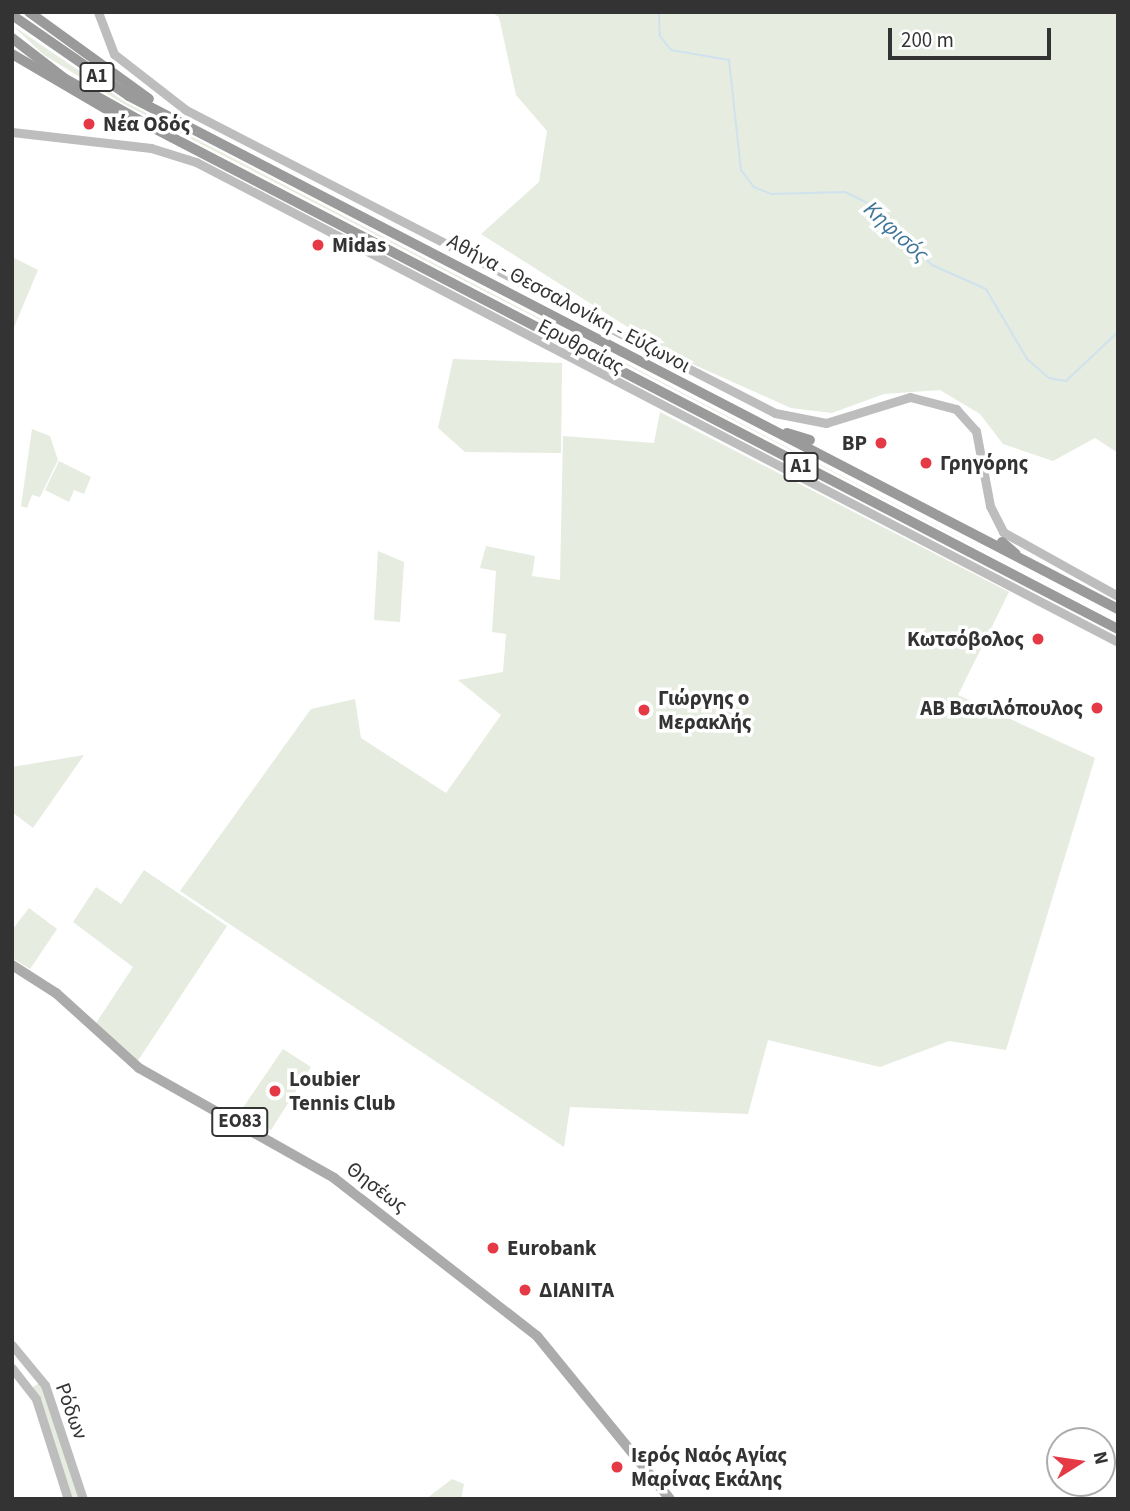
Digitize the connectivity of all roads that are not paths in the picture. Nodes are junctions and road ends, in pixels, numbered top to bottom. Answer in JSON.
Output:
{"nodes":[{"id":1,"x":29,"y":12,"type":"edge"},
{"id":2,"x":98,"y":12,"type":"edge"},
{"id":3,"x":12,"y":15,"type":"edge"},
{"id":4,"x":12,"y":38,"type":"edge"},
{"id":5,"x":12,"y":54,"type":"edge"},
{"id":6,"x":189,"y":126,"type":"junction"},
{"id":7,"x":12,"y":132,"type":"edge"},
{"id":8,"x":181,"y":141,"type":"junction"},
{"id":9,"x":764,"y":427,"type":"junction"},
{"id":10,"x":810,"y":440,"type":"dead end"},
{"id":11,"x":1002,"y":542,"type":"dead end"},
{"id":12,"x":1032,"y":568,"type":"junction"},
{"id":13,"x":1118,"y":596,"type":"edge"},
{"id":14,"x":1118,"y":609,"type":"edge"},
{"id":15,"x":1118,"y":629,"type":"edge"},
{"id":16,"x":1118,"y":642,"type":"edge"},
{"id":17,"x":12,"y":965,"type":"edge"},
{"id":18,"x":12,"y":1345,"type":"edge"},
{"id":19,"x":12,"y":1368,"type":"edge"},
{"id":20,"x":68,"y":1499,"type":"edge"},
{"id":21,"x":83,"y":1499,"type":"edge"},
{"id":22,"x":670,"y":1499,"type":"edge"}],
"edges":[{"from":1,"to":6,"type":"highway"},
{"from":2,"to":13,"type":"main road"},
{"from":3,"to":6,"type":"highway","name":"Αθήνα - Θεσσαλονίκη - Εύζωνοι","number":"Α1"},
{"from":4,"to":8,"type":"highway","name":"Αθήνα - Θεσσαλονίκη - Εύζωνοι","number":"Α1"},
{"from":5,"to":8,"type":"highway"},
{"from":6,"to":9,"type":"highway","name":"Αθήνα - Θεσσαλονίκη - Εύζωνοι","number":"Α1"},
{"from":7,"to":16,"type":"main road","name":"Ερυθραίας"},
{"from":8,"to":15,"type":"highway","name":"Αθήνα - Θεσσαλονίκη - Εύζωνοι","number":"Α1"},
{"from":9,"to":10,"type":"highway"},
{"from":9,"to":12,"type":"highway","name":"Αθήνα - Θεσσαλονίκη - Εύζωνοι","number":"Α1"},
{"from":11,"to":12,"type":"highway"},
{"from":12,"to":14,"type":"highway","name":"Αθήνα - Θεσσαλονίκη - Εύζωνοι","number":"Α1"},
{"from":17,"to":22,"type":"main road","name":"Θησέως","number":"ΕΟ83"},
{"from":18,"to":21,"type":"main road","name":"Ρόδων"},
{"from":19,"to":20,"type":"main road","name":"Ρόδων"}]}
